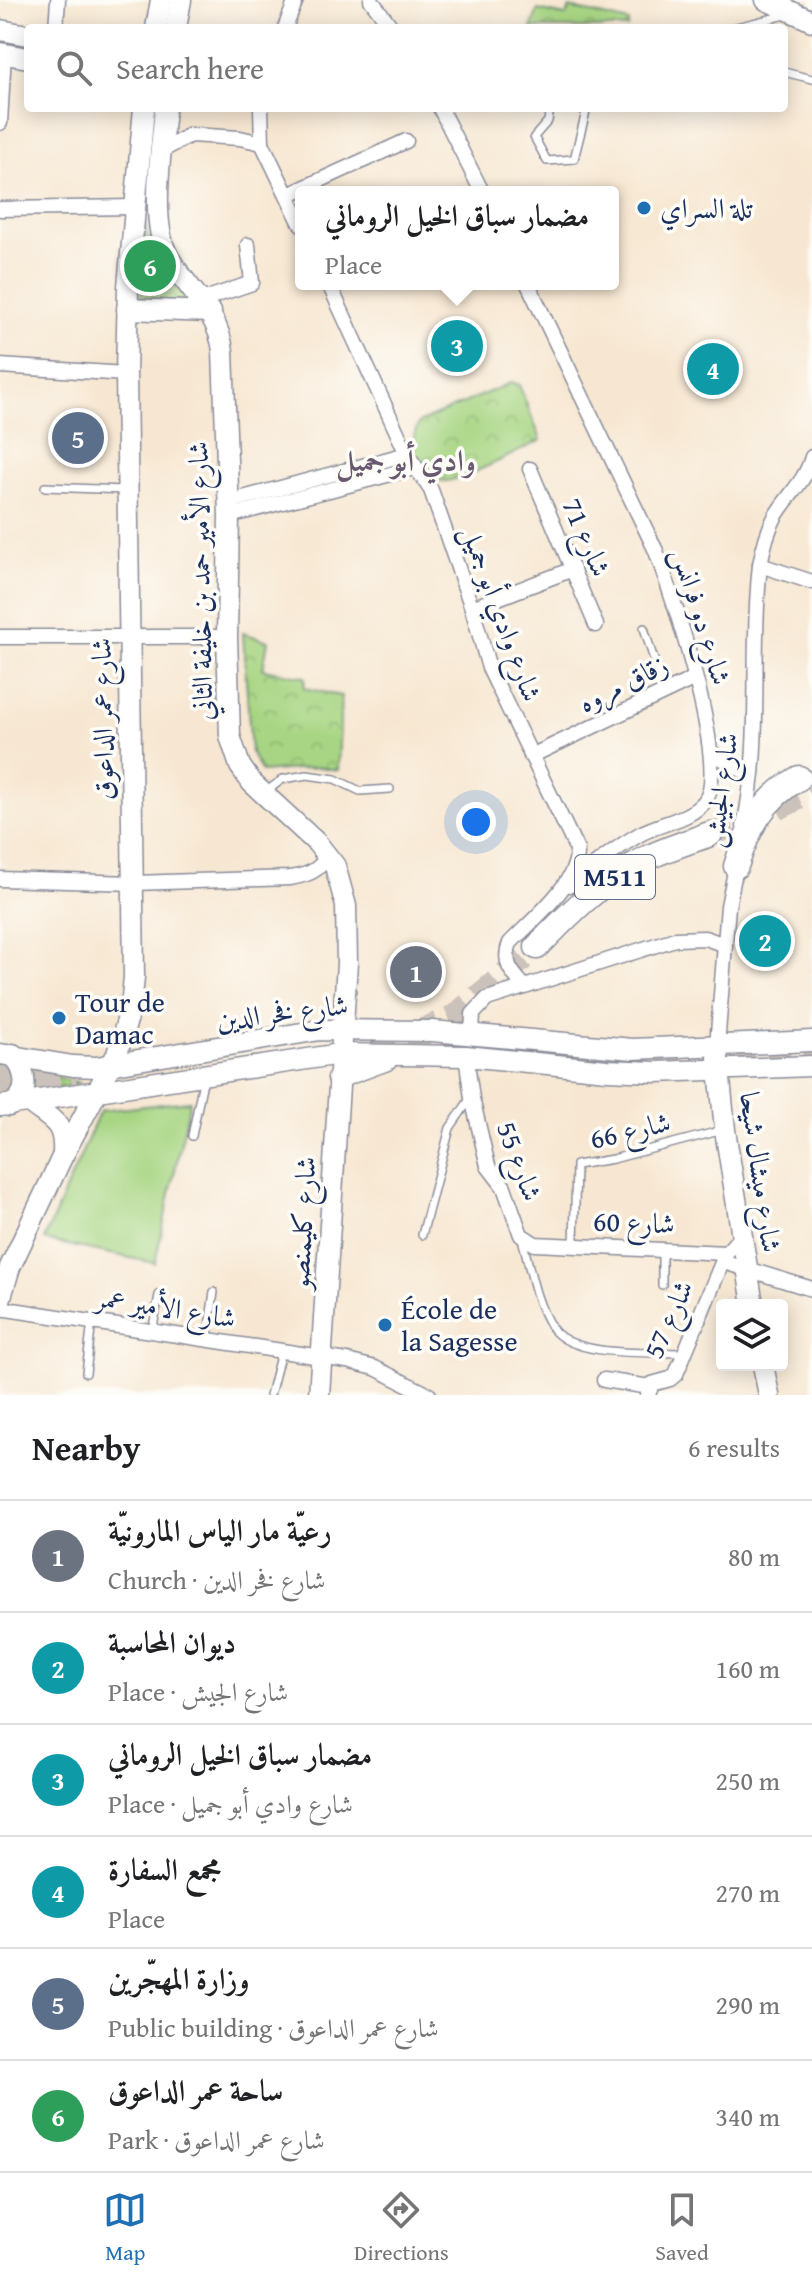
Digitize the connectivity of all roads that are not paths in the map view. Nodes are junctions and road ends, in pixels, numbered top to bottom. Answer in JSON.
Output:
{"nodes":[{"id":1,"x":58,"y":0,"type":"edge"},
{"id":2,"x":161,"y":0,"type":"edge"},
{"id":3,"x":181,"y":0,"type":"edge"},
{"id":4,"x":296,"y":0,"type":"edge"},
{"id":5,"x":371,"y":0,"type":"edge"},
{"id":6,"x":766,"y":0,"type":"edge"},
{"id":7,"x":804,"y":17,"type":"edge"},
{"id":8,"x":56,"y":24,"type":"edge"},
{"id":9,"x":157,"y":24,"type":"edge"},
{"id":10,"x":177,"y":24,"type":"edge"},
{"id":11,"x":287,"y":24,"type":"edge"},
{"id":12,"x":389,"y":24,"type":"edge"},
{"id":13,"x":758,"y":24,"type":"edge"},
{"id":14,"x":0,"y":30,"type":"edge"},
{"id":15,"x":24,"y":34,"type":"edge"},
{"id":16,"x":2,"y":54,"type":"edge"},
{"id":17,"x":24,"y":57,"type":"edge"},
{"id":18,"x":788,"y":73,"type":"edge"},
{"id":19,"x":812,"y":79,"type":"edge"},
{"id":20,"x":144,"y":112,"type":"edge"},
{"id":21,"x":165,"y":112,"type":"edge"},
{"id":22,"x":261,"y":112,"type":"edge"},
{"id":23,"x":442,"y":112,"type":"edge"},
{"id":24,"x":549,"y":112,"type":"edge"},
{"id":25,"x":586,"y":112,"type":"edge"},
{"id":26,"x":0,"y":123,"type":"edge"},
{"id":27,"x":406,"y":141,"type":"dead end"},
{"id":28,"x":262,"y":143,"type":"junction"},
{"id":29,"x":161,"y":151,"type":"junction"},
{"id":30,"x":308,"y":186,"type":"edge"},
{"id":31,"x":479,"y":186,"type":"edge"},
{"id":32,"x":295,"y":192,"type":"edge"},
{"id":33,"x":288,"y":195,"type":"junction"},
{"id":34,"x":135,"y":207,"type":"junction"},
{"id":35,"x":0,"y":209,"type":"edge"},
{"id":36,"x":295,"y":211,"type":"edge"},
{"id":37,"x":248,"y":245,"type":"dead end"},
{"id":38,"x":332,"y":290,"type":"edge"},
{"id":39,"x":531,"y":290,"type":"edge"},
{"id":40,"x":207,"y":306,"type":"junction"},
{"id":41,"x":127,"y":309,"type":"junction"},
{"id":42,"x":0,"y":366,"type":"edge"},
{"id":43,"x":126,"y":374,"type":"junction"},
{"id":44,"x":407,"y":454,"type":"junction"},
{"id":45,"x":812,"y":457,"type":"edge"},
{"id":46,"x":414,"y":468,"type":"junction"},
{"id":47,"x":530,"y":469,"type":"dead end"},
{"id":48,"x":45,"y":487,"type":"dead end"},
{"id":49,"x":127,"y":491,"type":"junction"},
{"id":50,"x":228,"y":509,"type":"junction"},
{"id":51,"x":760,"y":565,"type":"junction"},
{"id":52,"x":573,"y":569,"type":"junction"},
{"id":53,"x":812,"y":582,"type":"edge"},
{"id":54,"x":472,"y":608,"type":"junction"},
{"id":55,"x":596,"y":625,"type":"dead end"},
{"id":56,"x":644,"y":628,"type":"dead end"},
{"id":57,"x":0,"y":637,"type":"edge"},
{"id":58,"x":227,"y":637,"type":"junction"},
{"id":59,"x":129,"y":638,"type":"junction"},
{"id":60,"x":695,"y":678,"type":"junction"},
{"id":61,"x":664,"y":692,"type":"junction"},
{"id":62,"x":711,"y":752,"type":"junction"},
{"id":63,"x":531,"y":756,"type":"junction"},
{"id":64,"x":742,"y":770,"type":"dead end"},
{"id":65,"x":799,"y":778,"type":"dead end"},
{"id":66,"x":390,"y":789,"type":"dead end"},
{"id":67,"x":262,"y":794,"type":"junction"},
{"id":68,"x":710,"y":834,"type":"tunnel mouth"},
{"id":69,"x":328,"y":855,"type":"junction"},
{"id":70,"x":736,"y":866,"type":"junction"},
{"id":71,"x":0,"y":879,"type":"edge"},
{"id":72,"x":134,"y":883,"type":"junction"},
{"id":73,"x":548,"y":904,"type":"junction"},
{"id":74,"x":725,"y":945,"type":"junction"},
{"id":75,"x":537,"y":947,"type":"tunnel mouth"},
{"id":76,"x":525,"y":987,"type":"junction"},
{"id":77,"x":342,"y":1030,"type":"junction"},
{"id":78,"x":472,"y":1034,"type":"junction"},
{"id":79,"x":812,"y":1041,"type":"edge"},
{"id":80,"x":717,"y":1046,"type":"junction"},
{"id":81,"x":413,"y":1053,"type":"junction"},
{"id":82,"x":6,"y":1054,"type":"edge"},
{"id":83,"x":340,"y":1054,"type":"junction"},
{"id":84,"x":466,"y":1056,"type":"junction"},
{"id":85,"x":110,"y":1065,"type":"junction"},
{"id":86,"x":812,"y":1066,"type":"edge"},
{"id":87,"x":719,"y":1071,"type":"junction"},
{"id":88,"x":204,"y":1076,"type":"junction"},
{"id":89,"x":338,"y":1078,"type":"junction"},
{"id":90,"x":95,"y":1093,"type":"junction"},
{"id":91,"x":472,"y":1098,"type":"junction"},
{"id":92,"x":30,"y":1103,"type":"junction"},
{"id":93,"x":4,"y":1106,"type":"edge"},
{"id":94,"x":725,"y":1130,"type":"junction"},
{"id":95,"x":192,"y":1136,"type":"dead end"},
{"id":96,"x":63,"y":1155,"type":"junction"},
{"id":97,"x":422,"y":1235,"type":"dead end"},
{"id":98,"x":521,"y":1235,"type":"junction"},
{"id":99,"x":740,"y":1237,"type":"junction"},
{"id":100,"x":574,"y":1246,"type":"junction"},
{"id":101,"x":662,"y":1248,"type":"junction"},
{"id":102,"x":725,"y":1257,"type":"junction"},
{"id":103,"x":746,"y":1267,"type":"junction"},
{"id":104,"x":662,"y":1285,"type":"dead end"},
{"id":105,"x":812,"y":1289,"type":"edge"},
{"id":106,"x":214,"y":1292,"type":"dead end"},
{"id":107,"x":159,"y":1295,"type":"dead end"},
{"id":108,"x":752,"y":1299,"type":"edge"},
{"id":109,"x":0,"y":1300,"type":"edge"},
{"id":110,"x":0,"y":1308,"type":"edge"},
{"id":111,"x":92,"y":1321,"type":"junction"},
{"id":112,"x":152,"y":1333,"type":"junction"},
{"id":113,"x":207,"y":1341,"type":"junction"},
{"id":114,"x":281,"y":1352,"type":"junction"},
{"id":115,"x":685,"y":1353,"type":"junction"},
{"id":116,"x":323,"y":1356,"type":"junction"},
{"id":117,"x":764,"y":1371,"type":"edge"},
{"id":118,"x":86,"y":1373,"type":"dead end"},
{"id":119,"x":604,"y":1380,"type":"dead end"},
{"id":120,"x":649,"y":1391,"type":"edge"},
{"id":121,"x":270,"y":1395,"type":"edge"},
{"id":122,"x":319,"y":1395,"type":"edge"},
{"id":123,"x":429,"y":1395,"type":"edge"},
{"id":124,"x":769,"y":1395,"type":"edge"}],
"edges":[{"from":1,"to":8,"type":"street"},
{"from":2,"to":9,"type":"street"},
{"from":3,"to":10,"type":"street"},
{"from":4,"to":11,"type":"street"},
{"from":5,"to":12,"type":"street"},
{"from":6,"to":7,"type":"street"},
{"from":7,"to":13,"type":"lane"},
{"from":14,"to":15,"type":"street"},
{"from":16,"to":17,"type":"street"},
{"from":16,"to":26,"type":"street"},
{"from":18,"to":19,"type":"lane"},
{"from":20,"to":34,"type":"street","name":"شارع عمر الداعوق"},
{"from":21,"to":29,"type":"street","name":"شارع الأمير حمد بن خليفة الثاني"},
{"from":22,"to":28,"type":"street"},
{"from":23,"to":31,"type":"street"},
{"from":24,"to":25,"type":"lane"},
{"from":27,"to":30,"type":"street"},
{"from":28,"to":29,"type":"street"},
{"from":28,"to":33,"type":"street"},
{"from":29,"to":40,"type":"street","name":"شارع الأمير حمد بن خليفة الثاني"},
{"from":32,"to":33,"type":"street"},
{"from":33,"to":36,"type":"street"},
{"from":34,"to":35,"type":"street"},
{"from":34,"to":41,"type":"street","name":"شارع عمر الداعوق"},
{"from":37,"to":40,"type":"street"},
{"from":38,"to":44,"type":"street","name":"شارع وادي أبو جميل"},
{"from":39,"to":60,"type":"street","name":"شارع دو فرانس"},
{"from":40,"to":41,"type":"street"},
{"from":40,"to":50,"type":"street","name":"شارع الأمير حمد بن خليفة الثاني"},
{"from":41,"to":43,"type":"street","name":"شارع عمر الداعوق"},
{"from":42,"to":43,"type":"street"},
{"from":43,"to":49,"type":"street","name":"شارع عمر الداعوق"},
{"from":44,"to":46,"type":"street","name":"شارع وادي أبو جميل"},
{"from":44,"to":50,"type":"street"},
{"from":45,"to":51,"type":"street","name":"شارع الجيش"},
{"from":46,"to":50,"type":"street"},
{"from":46,"to":54,"type":"street","name":"شارع وادي أبو جميل"},
{"from":47,"to":52,"type":"street","name":"شارع 71"},
{"from":48,"to":49,"type":"lane"},
{"from":49,"to":59,"type":"street","name":"شارع عمر الداعوق"},
{"from":50,"to":58,"type":"street","name":"شارع الأمير حمد بن خليفة الثاني"},
{"from":51,"to":53,"type":"street"},
{"from":51,"to":70,"type":"street","name":"شارع الجيش"},
{"from":52,"to":54,"type":"street"},
{"from":52,"to":55,"type":"street","name":"شارع 71"},
{"from":54,"to":63,"type":"street","name":"شارع وادي أبو جميل"},
{"from":56,"to":61,"type":"lane"},
{"from":57,"to":59,"type":"street"},
{"from":58,"to":59,"type":"street"},
{"from":58,"to":67,"type":"street","name":"شارع الأمير حمد بن خليفة الثاني"},
{"from":59,"to":72,"type":"street","name":"شارع عمر الداعوق"},
{"from":60,"to":61,"type":"street","name":"زقاق مروه"},
{"from":60,"to":62,"type":"street","name":"شارع دو فرانس"},
{"from":61,"to":63,"type":"street","name":"زقاق مروه"},
{"from":62,"to":64,"type":"street"},
{"from":62,"to":73,"type":"street","name":"شارع دو فرانس"},
{"from":63,"to":73,"type":"street","name":"شارع وادي أبو جميل"},
{"from":65,"to":70,"type":"highway"},
{"from":66,"to":67,"type":"lane"},
{"from":67,"to":69,"type":"street","name":"شارع الأمير حمد بن خليفة الثاني"},
{"from":68,"to":75,"type":"highway","number":"M511"},
{"from":69,"to":72,"type":"street"},
{"from":69,"to":77,"type":"street","name":"شارع الأمير حمد بن خليفة الثاني"},
{"from":70,"to":74,"type":"street","name":"شارع الجيش"},
{"from":71,"to":72,"type":"street"},
{"from":72,"to":85,"type":"street","name":"شارع عمر الداعوق"},
{"from":73,"to":76,"type":"street","name":"شارع وادي أبو جميل"},
{"from":74,"to":76,"type":"street"},
{"from":74,"to":80,"type":"street","name":"شارع الجيش"},
{"from":76,"to":78,"type":"street"},
{"from":77,"to":78,"type":"street","name":"شارع فخر الدين"},
{"from":77,"to":83,"type":"street","name":"شارع الأمير حمد بن خليفة الثاني"},
{"from":77,"to":85,"type":"street","name":"شارع فخر الدين"},
{"from":78,"to":80,"type":"street","name":"شارع فخر الدين"},
{"from":79,"to":80,"type":"street","name":"شارع فخر الدين"},
{"from":80,"to":87,"type":"street","name":"شارع ميشال شيحا"},
{"from":81,"to":83,"type":"street","name":"شارع فخر الدين"},
{"from":81,"to":84,"type":"street","name":"شارع فخر الدين"},
{"from":81,"to":89,"type":"street"},
{"from":82,"to":85,"type":"street","name":"شارع فخر الدين"},
{"from":82,"to":93,"type":"street"},
{"from":83,"to":88,"type":"street","name":"شارع فخر الدين"},
{"from":83,"to":89,"type":"street","name":"شارع كليمنصو"},
{"from":84,"to":87,"type":"street","name":"شارع فخر الدين"},
{"from":84,"to":91,"type":"street","name":"شارع 55"},
{"from":85,"to":90,"type":"street","name":"شارع عمر الداعوق"},
{"from":86,"to":87,"type":"street","name":"شارع فخر الدين"},
{"from":87,"to":94,"type":"street","name":"شارع ميشال شيحا"},
{"from":88,"to":90,"type":"street","name":"شارع فخر الدين"},
{"from":88,"to":95,"type":"lane"},
{"from":89,"to":116,"type":"street","name":"شارع كليمنصو"},
{"from":90,"to":92,"type":"street","name":"شارع فخر الدين"},
{"from":90,"to":96,"type":"street","name":"شارع عمر الداعوق"},
{"from":91,"to":97,"type":"lane"},
{"from":91,"to":98,"type":"street","name":"شارع 55"},
{"from":92,"to":93,"type":"street","name":"شارع فخر الدين"},
{"from":92,"to":96,"type":"street"},
{"from":94,"to":99,"type":"street","name":"شارع ميشال شيحا"},
{"from":94,"to":100,"type":"lane","name":"شارع 66"},
{"from":96,"to":109,"type":"street","name":"شارع عمر الداعوق"},
{"from":98,"to":100,"type":"street","name":"شارع 60"},
{"from":98,"to":115,"type":"lane"},
{"from":99,"to":102,"type":"street"},
{"from":99,"to":103,"type":"street","name":"شارع ميشال شيحا"},
{"from":100,"to":101,"type":"street","name":"شارع 60"},
{"from":101,"to":102,"type":"street","name":"شارع 60"},
{"from":101,"to":104,"type":"lane"},
{"from":102,"to":103,"type":"street","name":"شارع 57"},
{"from":102,"to":115,"type":"street","name":"شارع 57"},
{"from":103,"to":105,"type":"street","name":"شارع 57"},
{"from":103,"to":108,"type":"street","name":"شارع ميشال شيحا"},
{"from":106,"to":113,"type":"lane"},
{"from":107,"to":112,"type":"lane"},
{"from":110,"to":111,"type":"street","name":"شارع الأمير عمر"},
{"from":111,"to":112,"type":"street","name":"شارع الأمير عمر"},
{"from":111,"to":118,"type":"lane"},
{"from":112,"to":113,"type":"street","name":"شارع الأمير عمر"},
{"from":113,"to":114,"type":"street","name":"شارع الأمير عمر"},
{"from":114,"to":116,"type":"street","name":"شارع الأمير عمر"},
{"from":114,"to":121,"type":"lane"},
{"from":115,"to":120,"type":"street","name":"شارع 57"},
{"from":116,"to":122,"type":"street","name":"شارع كليمنصو"},
{"from":116,"to":123,"type":"street","name":"شارع الأمير عمر"},
{"from":117,"to":124,"type":"street"},
{"from":119,"to":120,"type":"street","name":"شارع 57"}]}
